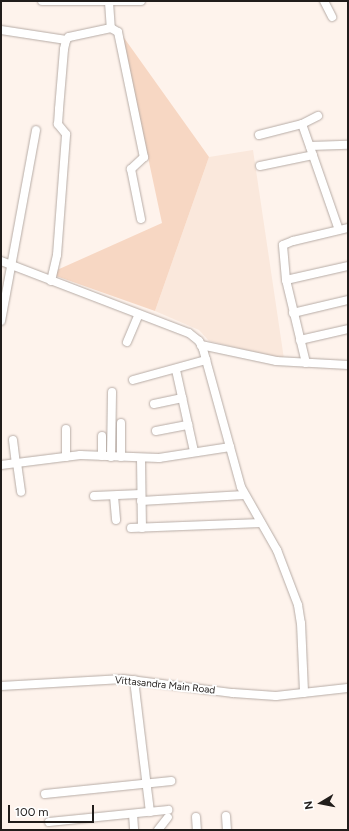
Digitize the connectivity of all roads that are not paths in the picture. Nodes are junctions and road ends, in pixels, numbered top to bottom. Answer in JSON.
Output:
{"nodes":[{"id":1,"x":42,"y":1,"type":"edge"},
{"id":2,"x":54,"y":1,"type":"edge"},
{"id":3,"x":141,"y":1,"type":"edge"},
{"id":4,"x":324,"y":1,"type":"edge"},
{"id":5,"x":109,"y":2,"type":"edge"},
{"id":6,"x":332,"y":17,"type":"dead end"},
{"id":7,"x":111,"y":28,"type":"junction"},
{"id":8,"x":1,"y":30,"type":"edge"},
{"id":9,"x":66,"y":40,"type":"junction"},
{"id":10,"x":318,"y":116,"type":"dead end"},
{"id":11,"x":302,"y":124,"type":"junction"},
{"id":12,"x":36,"y":130,"type":"dead end"},
{"id":13,"x":259,"y":135,"type":"dead end"},
{"id":14,"x":310,"y":146,"type":"junction"},
{"id":15,"x":348,"y":146,"type":"edge"},
{"id":16,"x":313,"y":155,"type":"junction"},
{"id":17,"x":260,"y":166,"type":"dead end"},
{"id":18,"x":140,"y":219,"type":"dead end"},
{"id":19,"x":348,"y":228,"type":"edge"},
{"id":20,"x":339,"y":230,"type":"junction"},
{"id":21,"x":1,"y":261,"type":"edge"},
{"id":22,"x":10,"y":266,"type":"junction"},
{"id":23,"x":348,"y":266,"type":"edge"},
{"id":24,"x":286,"y":280,"type":"junction"},
{"id":25,"x":51,"y":281,"type":"junction"},
{"id":26,"x":348,"y":300,"type":"edge"},
{"id":27,"x":293,"y":313,"type":"junction"},
{"id":28,"x":139,"y":314,"type":"junction"},
{"id":29,"x":1,"y":321,"type":"edge"},
{"id":30,"x":348,"y":329,"type":"edge"},
{"id":31,"x":300,"y":340,"type":"junction"},
{"id":32,"x":127,"y":342,"type":"dead end"},
{"id":33,"x":201,"y":345,"type":"junction"},
{"id":34,"x":206,"y":360,"type":"junction"},
{"id":35,"x":306,"y":364,"type":"junction"},
{"id":36,"x":348,"y":365,"type":"edge"},
{"id":37,"x":176,"y":370,"type":"junction"},
{"id":38,"x":133,"y":380,"type":"dead end"},
{"id":39,"x":112,"y":392,"type":"dead end"},
{"id":40,"x":182,"y":398,"type":"junction"},
{"id":41,"x":154,"y":404,"type":"dead end"},
{"id":42,"x":120,"y":423,"type":"dead end"},
{"id":43,"x":188,"y":425,"type":"junction"},
{"id":44,"x":66,"y":429,"type":"dead end"},
{"id":45,"x":156,"y":431,"type":"dead end"},
{"id":46,"x":102,"y":436,"type":"dead end"},
{"id":47,"x":13,"y":440,"type":"dead end"},
{"id":48,"x":230,"y":447,"type":"junction"},
{"id":49,"x":194,"y":452,"type":"junction"},
{"id":50,"x":66,"y":456,"type":"junction"},
{"id":51,"x":102,"y":456,"type":"junction"},
{"id":52,"x":112,"y":456,"type":"junction"},
{"id":53,"x":120,"y":457,"type":"junction"},
{"id":54,"x":141,"y":458,"type":"junction"},
{"id":55,"x":16,"y":463,"type":"junction"},
{"id":56,"x":1,"y":465,"type":"edge"},
{"id":57,"x":21,"y":492,"type":"dead end"},
{"id":58,"x":244,"y":495,"type":"junction"},
{"id":59,"x":94,"y":496,"type":"dead end"},
{"id":60,"x":114,"y":496,"type":"junction"},
{"id":61,"x":141,"y":498,"type":"junction"},
{"id":62,"x":116,"y":520,"type":"dead end"},
{"id":63,"x":261,"y":523,"type":"junction"},
{"id":64,"x":131,"y":528,"type":"dead end"},
{"id":65,"x":142,"y":528,"type":"junction"},
{"id":66,"x":134,"y":680,"type":"junction"},
{"id":67,"x":1,"y":686,"type":"edge"},
{"id":68,"x":348,"y":688,"type":"edge"},
{"id":69,"x":304,"y":693,"type":"junction"},
{"id":70,"x":171,"y":781,"type":"dead end"},
{"id":71,"x":146,"y":784,"type":"junction"},
{"id":72,"x":45,"y":794,"type":"dead end"},
{"id":73,"x":150,"y":812,"type":"junction"},
{"id":74,"x":132,"y":814,"type":"junction"},
{"id":75,"x":226,"y":816,"type":"dead end"},
{"id":76,"x":196,"y":817,"type":"dead end"},
{"id":77,"x":49,"y":822,"type":"dead end"},
{"id":78,"x":134,"y":830,"type":"edge"},
{"id":79,"x":158,"y":830,"type":"edge"},
{"id":80,"x":197,"y":830,"type":"edge"},
{"id":81,"x":227,"y":830,"type":"edge"}],
"edges":[{"from":1,"to":2,"type":"street"},
{"from":2,"to":5,"type":"street"},
{"from":3,"to":5,"type":"street"},
{"from":4,"to":6,"type":"street"},
{"from":5,"to":7,"type":"street"},
{"from":7,"to":9,"type":"street"},
{"from":7,"to":18,"type":"street"},
{"from":8,"to":9,"type":"street"},
{"from":9,"to":25,"type":"street"},
{"from":10,"to":11,"type":"street"},
{"from":11,"to":13,"type":"street"},
{"from":11,"to":14,"type":"street"},
{"from":12,"to":22,"type":"street"},
{"from":14,"to":15,"type":"street"},
{"from":14,"to":16,"type":"street"},
{"from":16,"to":17,"type":"street"},
{"from":16,"to":20,"type":"street"},
{"from":19,"to":20,"type":"street"},
{"from":20,"to":24,"type":"street"},
{"from":21,"to":22,"type":"street"},
{"from":22,"to":25,"type":"street"},
{"from":22,"to":29,"type":"street"},
{"from":23,"to":24,"type":"street"},
{"from":24,"to":27,"type":"street"},
{"from":25,"to":28,"type":"street"},
{"from":26,"to":27,"type":"street"},
{"from":27,"to":31,"type":"street"},
{"from":28,"to":32,"type":"street"},
{"from":28,"to":33,"type":"street"},
{"from":30,"to":31,"type":"street"},
{"from":31,"to":35,"type":"street"},
{"from":33,"to":34,"type":"street"},
{"from":33,"to":35,"type":"street"},
{"from":34,"to":37,"type":"street"},
{"from":34,"to":48,"type":"street"},
{"from":35,"to":36,"type":"street"},
{"from":37,"to":38,"type":"street"},
{"from":37,"to":40,"type":"street"},
{"from":39,"to":52,"type":"street"},
{"from":40,"to":41,"type":"street"},
{"from":40,"to":43,"type":"street"},
{"from":42,"to":53,"type":"street"},
{"from":43,"to":45,"type":"street"},
{"from":43,"to":49,"type":"street"},
{"from":44,"to":50,"type":"street"},
{"from":46,"to":51,"type":"street"},
{"from":47,"to":55,"type":"street"},
{"from":48,"to":49,"type":"street"},
{"from":48,"to":58,"type":"street"},
{"from":49,"to":54,"type":"street"},
{"from":50,"to":51,"type":"street"},
{"from":50,"to":55,"type":"street"},
{"from":51,"to":52,"type":"street"},
{"from":52,"to":53,"type":"street"},
{"from":53,"to":54,"type":"street"},
{"from":54,"to":61,"type":"street"},
{"from":55,"to":56,"type":"street"},
{"from":55,"to":57,"type":"street"},
{"from":58,"to":61,"type":"street"},
{"from":58,"to":63,"type":"street"},
{"from":59,"to":60,"type":"street"},
{"from":60,"to":61,"type":"street"},
{"from":60,"to":62,"type":"street"},
{"from":61,"to":65,"type":"street"},
{"from":63,"to":65,"type":"street"},
{"from":63,"to":69,"type":"street"},
{"from":64,"to":65,"type":"street"},
{"from":66,"to":67,"type":"street","name":"Vittasandra Main Road"},
{"from":66,"to":69,"type":"street","name":"Vittasandra Main Road"},
{"from":66,"to":71,"type":"street"},
{"from":68,"to":69,"type":"street","name":"Vittasandra Main Road"},
{"from":70,"to":71,"type":"street"},
{"from":71,"to":72,"type":"street"},
{"from":71,"to":73,"type":"street"},
{"from":73,"to":74,"type":"street"},
{"from":73,"to":79,"type":"street"},
{"from":74,"to":77,"type":"street"},
{"from":74,"to":78,"type":"street"},
{"from":75,"to":81,"type":"street"},
{"from":76,"to":80,"type":"street"}]}
